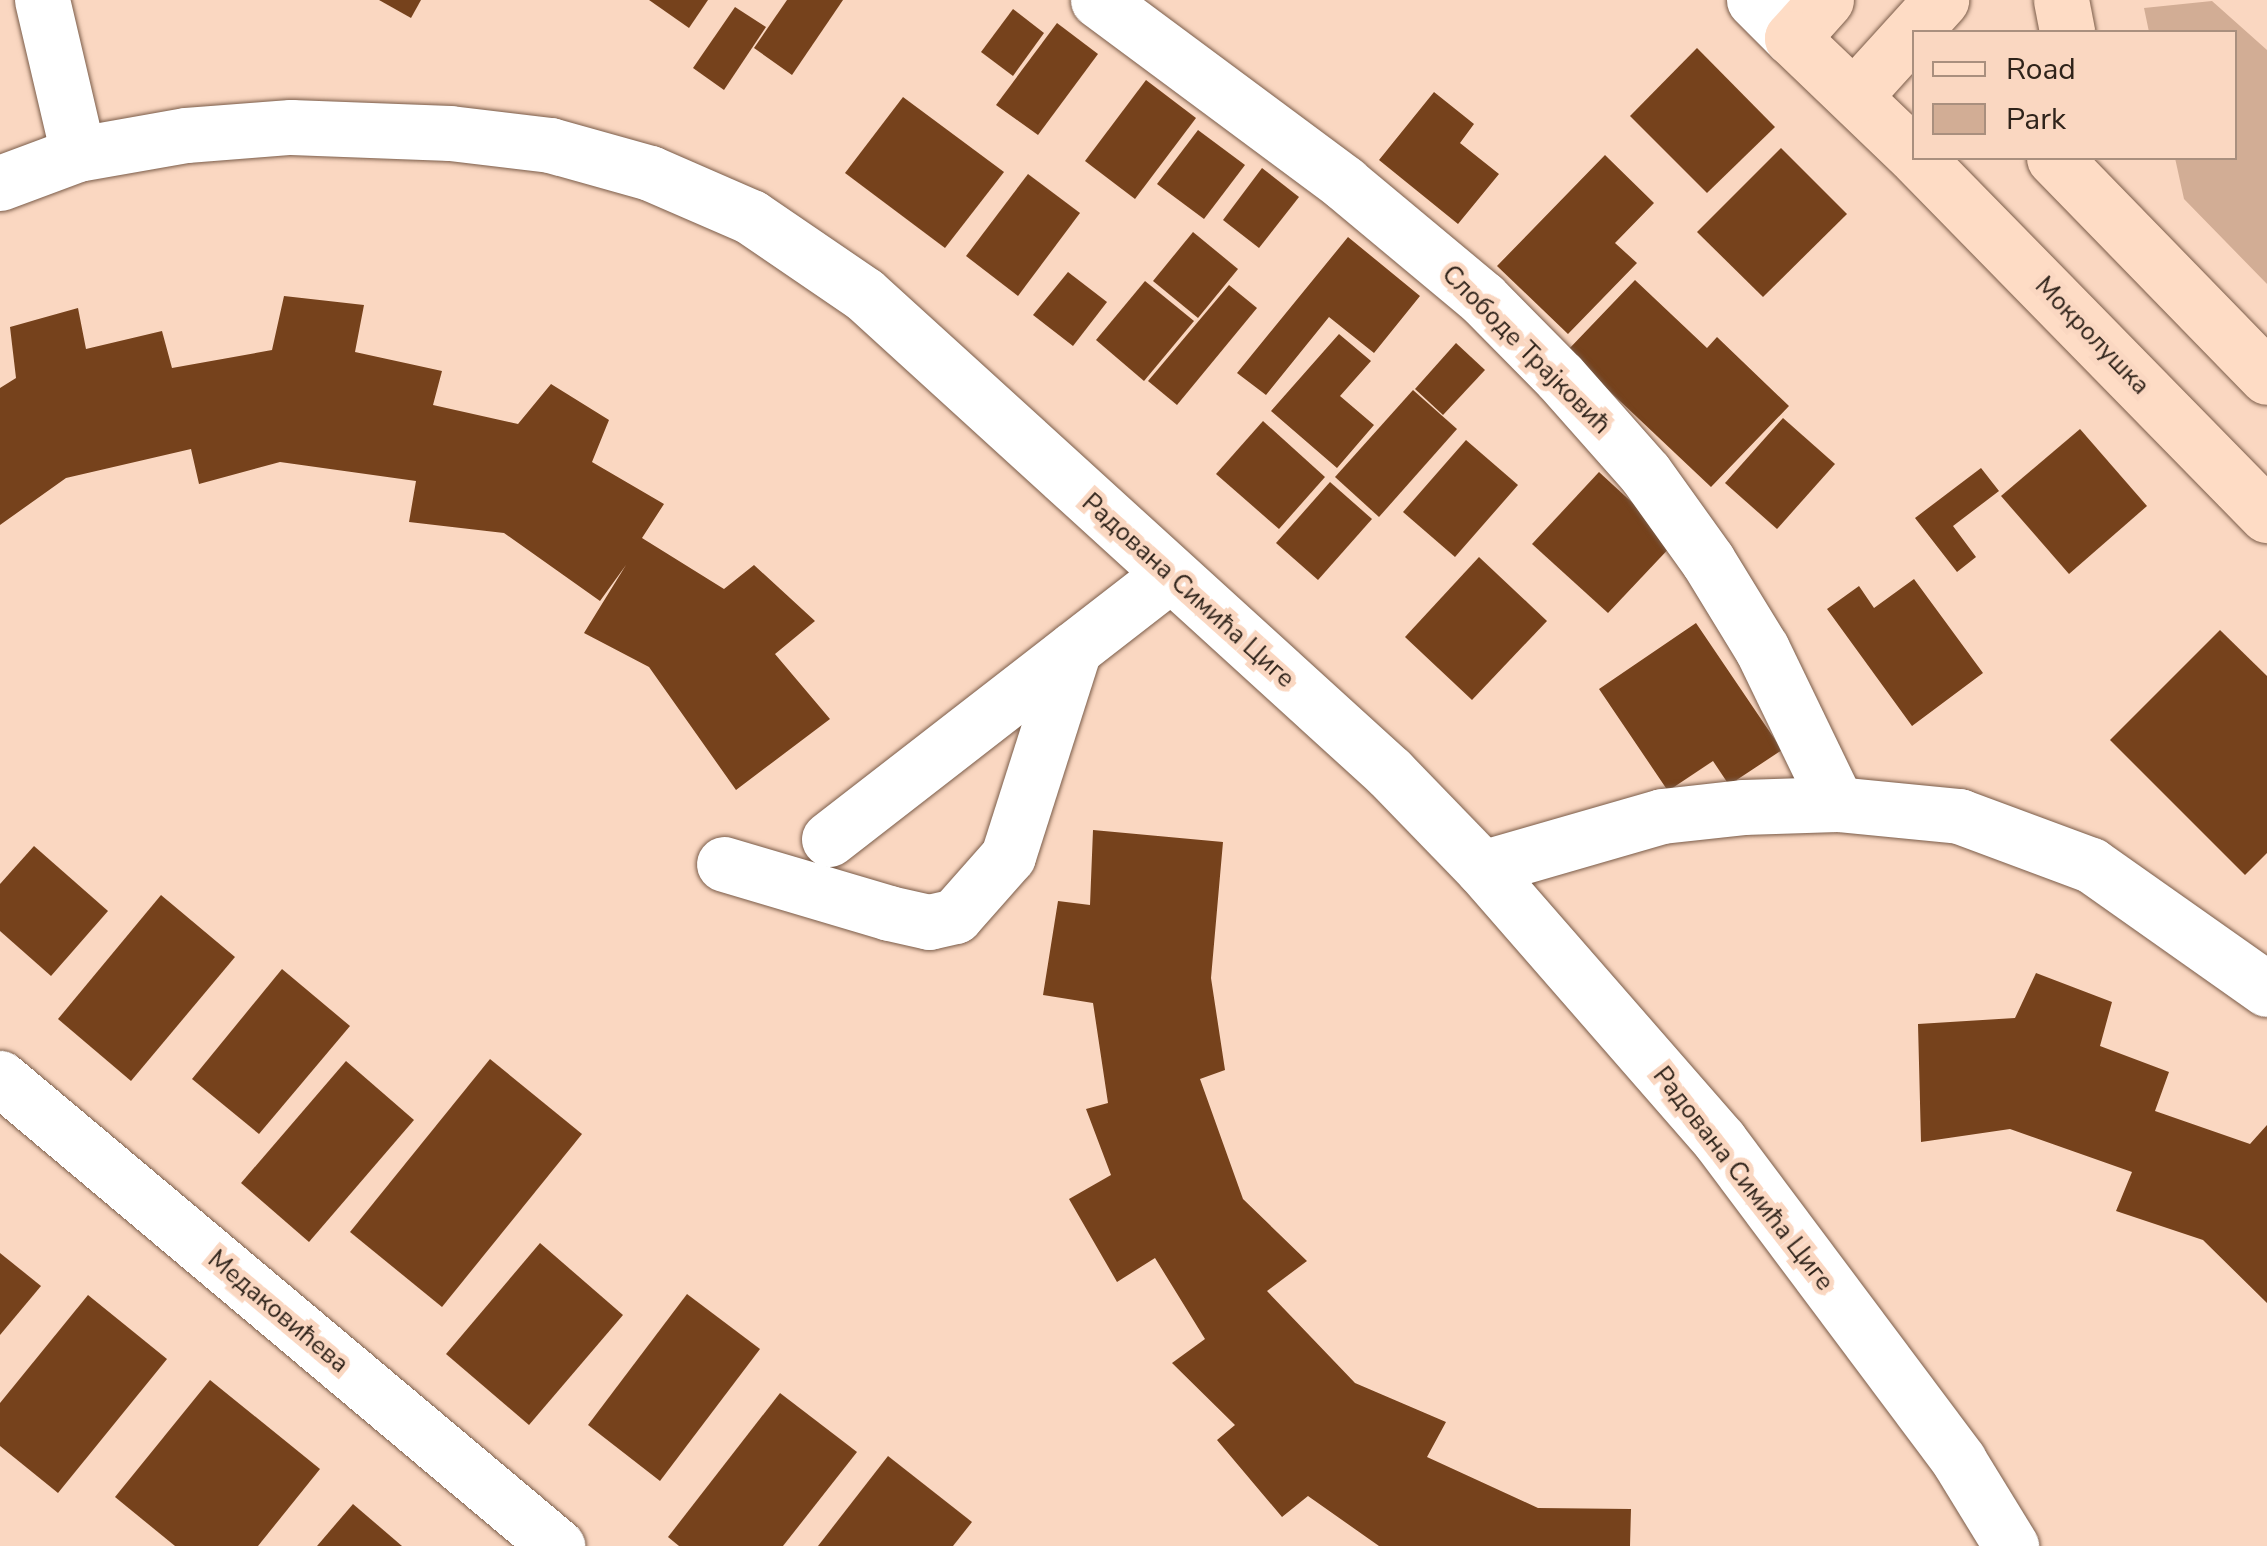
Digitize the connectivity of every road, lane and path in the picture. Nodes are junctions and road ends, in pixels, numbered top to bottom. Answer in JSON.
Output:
{"nodes":[{"id":1,"x":42,"y":0,"type":"edge"},
{"id":2,"x":1098,"y":0,"type":"edge"},
{"id":3,"x":1754,"y":0,"type":"edge"},
{"id":4,"x":2062,"y":0,"type":"edge"},
{"id":5,"x":1921,"y":14,"type":"edge"},
{"id":6,"x":1809,"y":19,"type":"edge"},
{"id":7,"x":2066,"y":30,"type":"edge"},
{"id":8,"x":1854,"y":96,"type":"junction"},
{"id":9,"x":1912,"y":152,"type":"edge"},
{"id":10,"x":78,"y":154,"type":"junction"},
{"id":11,"x":1920,"y":160,"type":"edge"},
{"id":12,"x":2056,"y":160,"type":"edge"},
{"id":13,"x":2098,"y":160,"type":"edge"},
{"id":14,"x":0,"y":183,"type":"edge"},
{"id":15,"x":2118,"y":222,"type":"junction"},
{"id":16,"x":2267,"y":377,"type":"edge"},
{"id":17,"x":2267,"y":515,"type":"edge"},
{"id":18,"x":1170,"y":575,"type":"junction"},
{"id":19,"x":1074,"y":649,"type":"junction"},
{"id":20,"x":1836,"y":804,"type":"junction"},
{"id":21,"x":828,"y":839,"type":"dead end"},
{"id":22,"x":724,"y":864,"type":"dead end"},
{"id":23,"x":1482,"y":868,"type":"junction"},
{"id":24,"x":2267,"y":989,"type":"edge"},
{"id":25,"x":0,"y":1078,"type":"edge"},
{"id":26,"x":557,"y":1546,"type":"edge"},
{"id":27,"x":2011,"y":1546,"type":"edge"}],
"edges":[{"from":1,"to":10,"type":"street"},
{"from":2,"to":20,"type":"street","name":"Слободе Трајковић"},
{"from":3,"to":6,"type":"street","name":"Мокролушка"},
{"from":4,"to":7,"type":"main road"},
{"from":5,"to":8,"type":"main road"},
{"from":6,"to":8,"type":"main road","name":"Мокролушка"},
{"from":8,"to":9,"type":"main road","name":"Мокролушка"},
{"from":10,"to":14,"type":"street","name":"Радована Симића Циге"},
{"from":10,"to":18,"type":"street","name":"Радована Симића Циге"},
{"from":11,"to":17,"type":"main road","name":"Мокролушка"},
{"from":12,"to":15,"type":"main road"},
{"from":13,"to":15,"type":"main road"},
{"from":15,"to":16,"type":"main road"},
{"from":18,"to":19,"type":"street"},
{"from":18,"to":23,"type":"street","name":"Радована Симића Циге"},
{"from":19,"to":21,"type":"street"},
{"from":19,"to":22,"type":"street"},
{"from":20,"to":23,"type":"street"},
{"from":20,"to":24,"type":"street"},
{"from":23,"to":27,"type":"street","name":"Радована Симића Циге"},
{"from":25,"to":26,"type":"street","name":"Медаковићева"}]}
